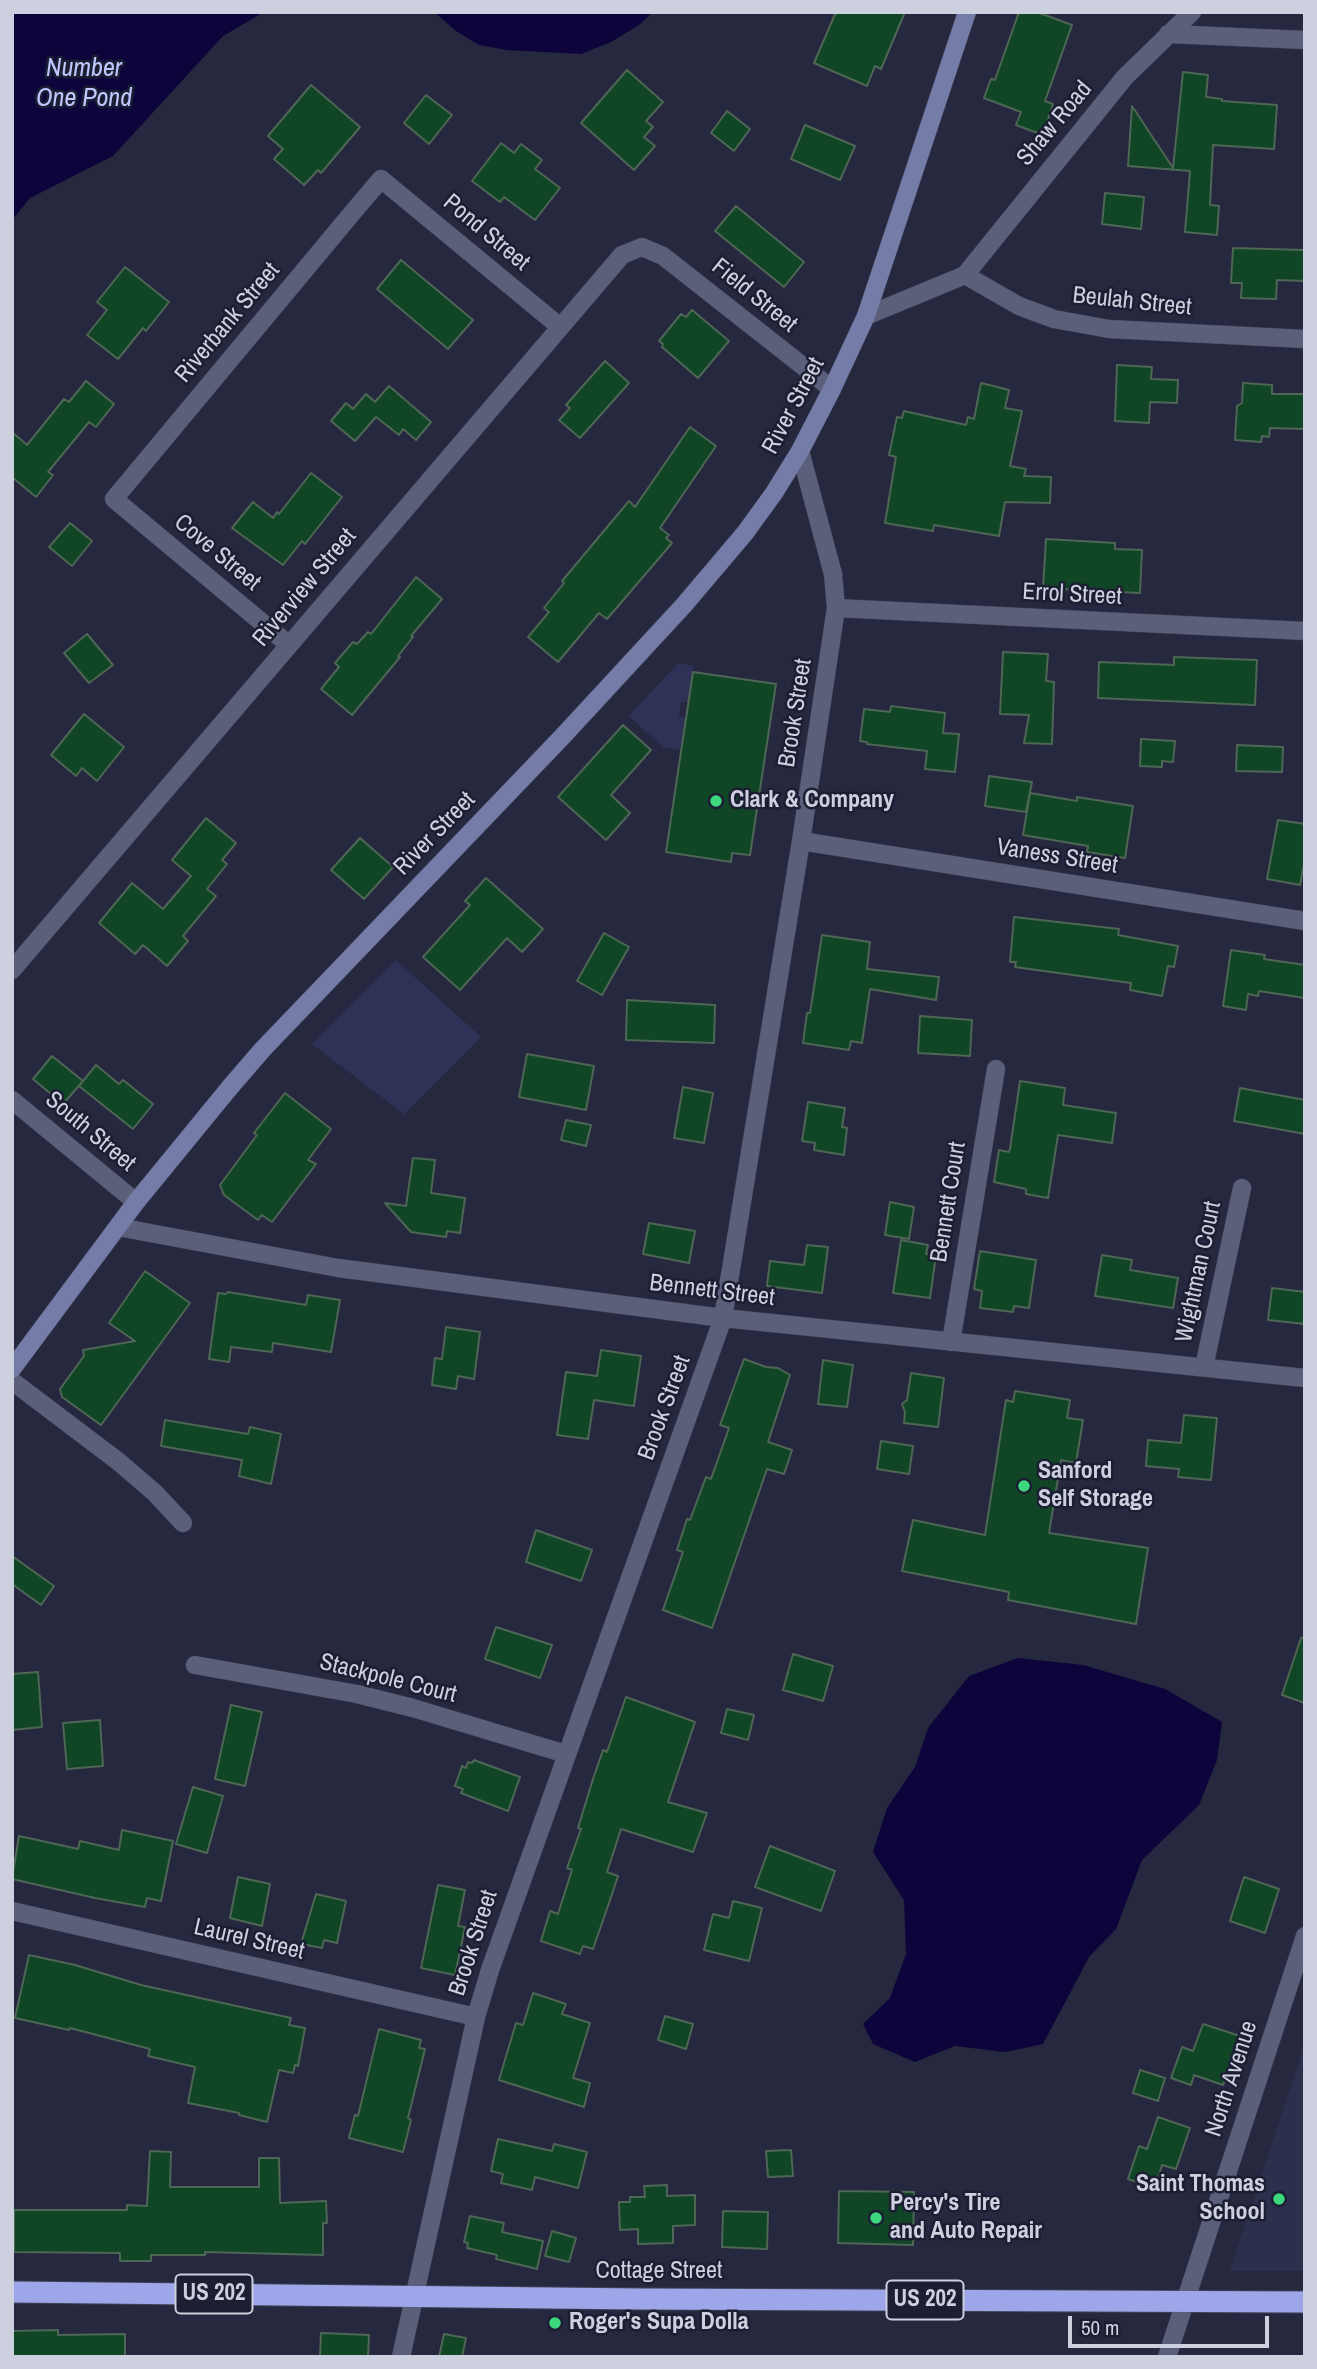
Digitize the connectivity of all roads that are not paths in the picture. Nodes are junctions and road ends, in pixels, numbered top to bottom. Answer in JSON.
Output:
{"nodes":[{"id":1,"x":967,"y":12,"type":"edge"},
{"id":2,"x":1192,"y":12,"type":"edge"},
{"id":3,"x":1168,"y":34,"type":"junction"},
{"id":4,"x":1305,"y":40,"type":"edge"},
{"id":5,"x":381,"y":178,"type":"joint"},
{"id":6,"x":642,"y":247,"type":"joint"},
{"id":7,"x":965,"y":275,"type":"junction"},
{"id":8,"x":866,"y":316,"type":"junction"},
{"id":9,"x":559,"y":326,"type":"junction"},
{"id":10,"x":1305,"y":339,"type":"edge"},
{"id":11,"x":832,"y":389,"type":"junction"},
{"id":12,"x":800,"y":451,"type":"junction"},
{"id":13,"x":114,"y":499,"type":"joint"},
{"id":14,"x":836,"y":608,"type":"junction"},
{"id":15,"x":1305,"y":631,"type":"edge"},
{"id":16,"x":289,"y":645,"type":"junction"},
{"id":17,"x":801,"y":841,"type":"junction"},
{"id":18,"x":1305,"y":921,"type":"edge"},
{"id":19,"x":12,"y":970,"type":"edge"},
{"id":20,"x":996,"y":1069,"type":"dead end"},
{"id":21,"x":12,"y":1100,"type":"edge"},
{"id":22,"x":1242,"y":1188,"type":"dead end"},
{"id":23,"x":136,"y":1202,"type":"junction"},
{"id":24,"x":118,"y":1227,"type":"junction"},
{"id":25,"x":723,"y":1318,"type":"junction"},
{"id":26,"x":951,"y":1342,"type":"junction"},
{"id":27,"x":1204,"y":1367,"type":"junction"},
{"id":28,"x":12,"y":1369,"type":"edge"},
{"id":29,"x":1305,"y":1378,"type":"edge"},
{"id":30,"x":12,"y":1381,"type":"edge"},
{"id":31,"x":183,"y":1523,"type":"dead end"},
{"id":32,"x":195,"y":1665,"type":"dead end"},
{"id":33,"x":566,"y":1754,"type":"junction"},
{"id":34,"x":12,"y":1911,"type":"edge"},
{"id":35,"x":1305,"y":1937,"type":"edge"},
{"id":36,"x":476,"y":2017,"type":"junction"},
{"id":37,"x":12,"y":2292,"type":"edge"},
{"id":38,"x":415,"y":2297,"type":"junction"},
{"id":39,"x":1185,"y":2301,"type":"junction"},
{"id":40,"x":1305,"y":2302,"type":"edge"},
{"id":41,"x":401,"y":2357,"type":"edge"},
{"id":42,"x":1167,"y":2357,"type":"edge"}],
"edges":[{"from":1,"to":8,"type":"street","name":"River Street"},
{"from":2,"to":3,"type":"street","name":"Shaw Road"},
{"from":3,"to":4,"type":"street"},
{"from":3,"to":7,"type":"street","name":"Shaw Road"},
{"from":5,"to":9,"type":"street","name":"Pond Street"},
{"from":5,"to":13,"type":"street","name":"Riverbank Street"},
{"from":6,"to":9,"type":"street","name":"Riverview Street"},
{"from":6,"to":11,"type":"street","name":"Field Street"},
{"from":7,"to":8,"type":"street"},
{"from":7,"to":10,"type":"street","name":"Beulah Street"},
{"from":8,"to":11,"type":"street","name":"River Street"},
{"from":9,"to":16,"type":"street","name":"Riverview Street"},
{"from":11,"to":12,"type":"street","name":"River Street"},
{"from":12,"to":14,"type":"street","name":"Brook Street"},
{"from":12,"to":23,"type":"street","name":"River Street"},
{"from":13,"to":16,"type":"street","name":"Cove Street"},
{"from":14,"to":15,"type":"street","name":"Errol Street"},
{"from":14,"to":17,"type":"street","name":"Brook Street"},
{"from":16,"to":19,"type":"street","name":"Riverview Street"},
{"from":17,"to":18,"type":"street","name":"Vaness Street"},
{"from":17,"to":25,"type":"street","name":"Brook Street"},
{"from":20,"to":26,"type":"street","name":"Bennett Court"},
{"from":21,"to":23,"type":"street","name":"South Street"},
{"from":22,"to":27,"type":"street","name":"Wightman Court"},
{"from":23,"to":24,"type":"street","name":"River Street"},
{"from":24,"to":25,"type":"street","name":"Bennett Street"},
{"from":24,"to":28,"type":"street","name":"River Street"},
{"from":25,"to":26,"type":"street","name":"Bennett Street"},
{"from":25,"to":33,"type":"street","name":"Brook Street"},
{"from":26,"to":27,"type":"street","name":"Bennett Street"},
{"from":27,"to":29,"type":"street","name":"Bennett Street"},
{"from":30,"to":31,"type":"street"},
{"from":32,"to":33,"type":"street","name":"Stackpole Court"},
{"from":33,"to":36,"type":"street","name":"Brook Street"},
{"from":34,"to":36,"type":"street","name":"Laurel Street"},
{"from":35,"to":39,"type":"street","name":"North Avenue"},
{"from":36,"to":38,"type":"street","name":"Brook Street"},
{"from":37,"to":38,"type":"highway","name":"Cottage Street","number":"US 202"},
{"from":38,"to":39,"type":"highway","name":"Cottage Street","number":"US 202"},
{"from":38,"to":41,"type":"street","name":"Brook Street"},
{"from":39,"to":40,"type":"highway","name":"Cottage Street","number":"US 202"},
{"from":39,"to":42,"type":"street","name":"North Avenue"}]}
